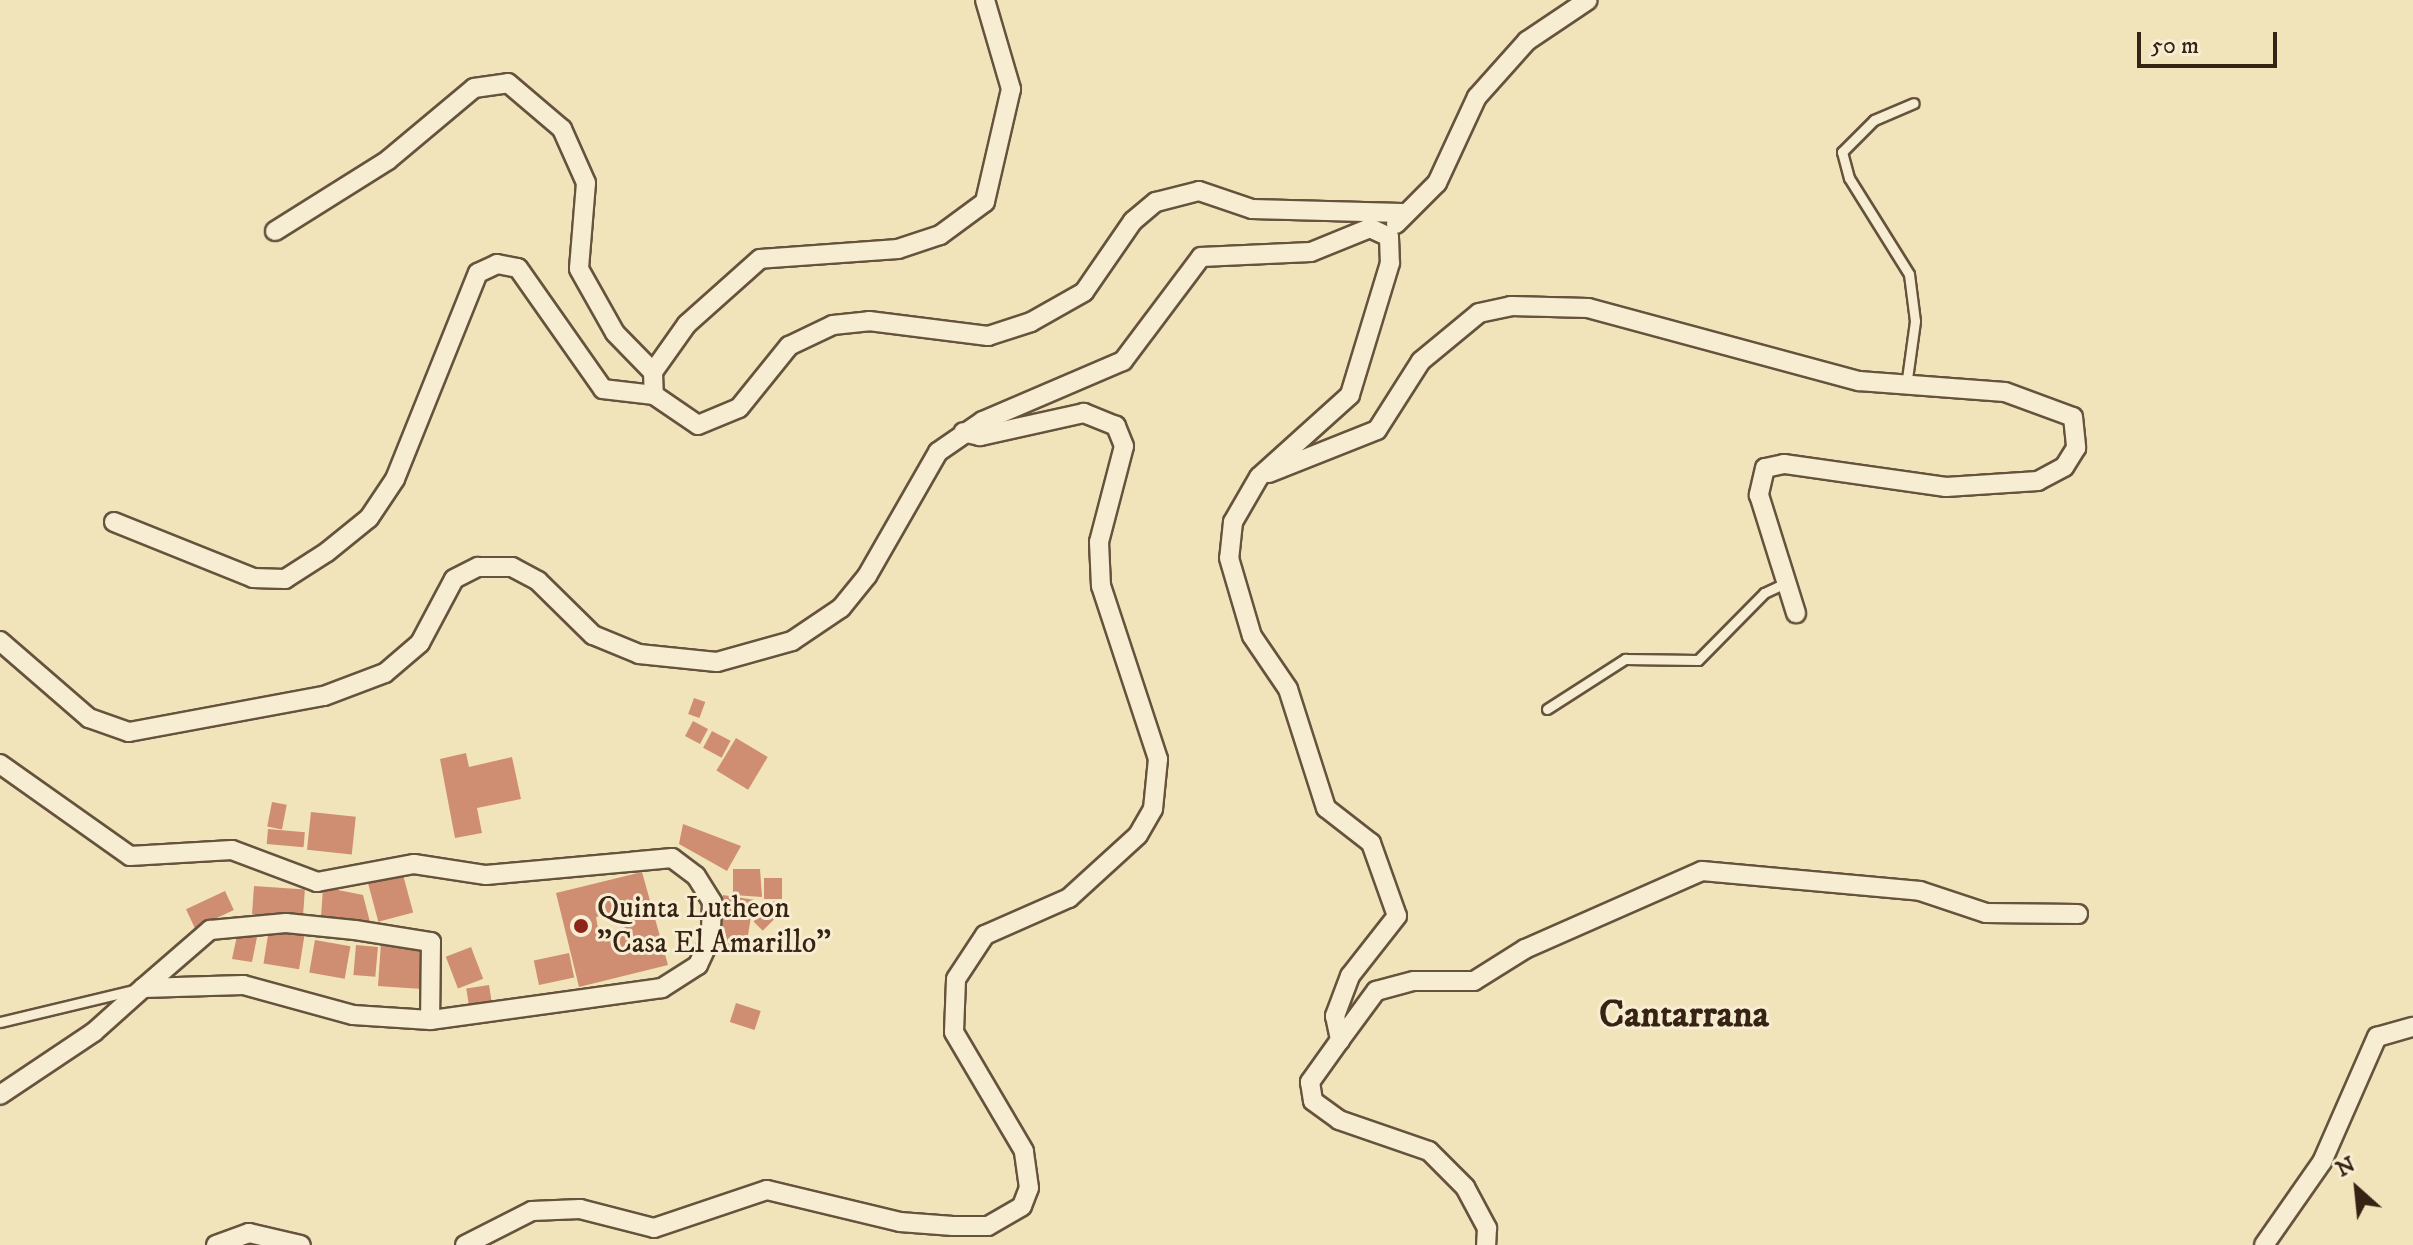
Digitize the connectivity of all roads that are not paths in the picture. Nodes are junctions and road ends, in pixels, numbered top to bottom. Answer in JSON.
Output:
{"nodes":[{"id":1,"x":985,"y":0,"type":"edge"},
{"id":2,"x":1588,"y":0,"type":"edge"},
{"id":3,"x":1914,"y":103,"type":"dead end"},
{"id":4,"x":1402,"y":213,"type":"junction"},
{"id":5,"x":275,"y":231,"type":"dead end"},
{"id":6,"x":1389,"y":237,"type":"junction"},
{"id":7,"x":653,"y":372,"type":"junction"},
{"id":8,"x":1906,"y":386,"type":"junction"},
{"id":9,"x":654,"y":395,"type":"junction"},
{"id":10,"x":963,"y":432,"type":"junction"},
{"id":11,"x":1259,"y":477,"type":"junction"},
{"id":12,"x":114,"y":522,"type":"dead end"},
{"id":13,"x":1785,"y":583,"type":"junction"},
{"id":14,"x":1796,"y":613,"type":"dead end"},
{"id":15,"x":0,"y":641,"type":"edge"},
{"id":16,"x":1547,"y":709,"type":"dead end"},
{"id":17,"x":0,"y":764,"type":"edge"},
{"id":18,"x":2078,"y":914,"type":"dead end"},
{"id":19,"x":143,"y":988,"type":"junction"},
{"id":20,"x":430,"y":1020,"type":"junction"},
{"id":21,"x":0,"y":1022,"type":"edge"},
{"id":22,"x":2413,"y":1027,"type":"edge"},
{"id":23,"x":1340,"y":1040,"type":"junction"},
{"id":24,"x":0,"y":1095,"type":"edge"},
{"id":25,"x":216,"y":1245,"type":"edge"},
{"id":26,"x":301,"y":1245,"type":"edge"},
{"id":27,"x":465,"y":1245,"type":"edge"},
{"id":28,"x":1486,"y":1245,"type":"edge"},
{"id":29,"x":2264,"y":1245,"type":"edge"}],
"edges":[{"from":1,"to":7,"type":"street"},
{"from":2,"to":4,"type":"street"},
{"from":3,"to":8,"type":"lane"},
{"from":4,"to":6,"type":"street"},
{"from":4,"to":9,"type":"street"},
{"from":5,"to":7,"type":"street"},
{"from":6,"to":10,"type":"street"},
{"from":6,"to":11,"type":"street"},
{"from":7,"to":9,"type":"street"},
{"from":8,"to":11,"type":"street"},
{"from":8,"to":13,"type":"street"},
{"from":9,"to":12,"type":"street"},
{"from":10,"to":15,"type":"street"},
{"from":10,"to":27,"type":"street"},
{"from":11,"to":23,"type":"street"},
{"from":13,"to":14,"type":"street"},
{"from":13,"to":16,"type":"lane"},
{"from":17,"to":20,"type":"street"},
{"from":18,"to":23,"type":"street"},
{"from":19,"to":20,"type":"street"},
{"from":19,"to":20,"type":"street"},
{"from":19,"to":21,"type":"lane"},
{"from":19,"to":24,"type":"street"},
{"from":22,"to":29,"type":"street"},
{"from":23,"to":28,"type":"street"},
{"from":25,"to":26,"type":"street"}]}
